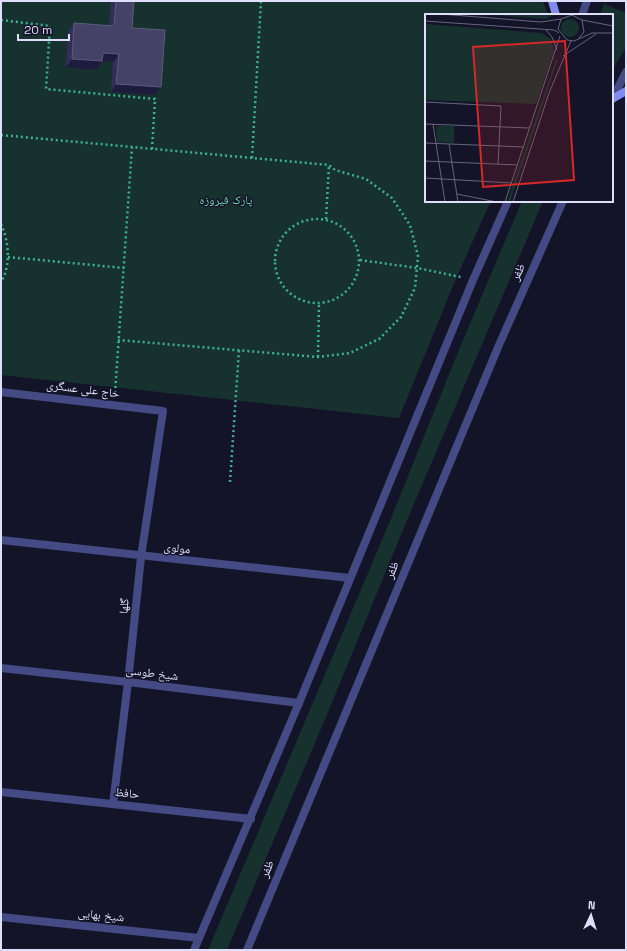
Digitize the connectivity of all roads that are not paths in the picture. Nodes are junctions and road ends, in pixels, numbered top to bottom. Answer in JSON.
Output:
{"nodes":[{"id":1,"x":552,"y":1,"type":"edge"},
{"id":2,"x":587,"y":1,"type":"edge"},
{"id":3,"x":556,"y":14,"type":"edge"},
{"id":4,"x":582,"y":14,"type":"edge"},
{"id":5,"x":626,"y":72,"type":"edge"},
{"id":6,"x":626,"y":91,"type":"edge"},
{"id":7,"x":613,"y":97,"type":"edge"},
{"id":8,"x":613,"y":98,"type":"edge"},
{"id":9,"x":508,"y":202,"type":"edge"},
{"id":10,"x":563,"y":202,"type":"edge"},
{"id":11,"x":1,"y":392,"type":"edge"},
{"id":12,"x":163,"y":411,"type":"joint"},
{"id":13,"x":1,"y":540,"type":"edge"},
{"id":14,"x":141,"y":557,"type":"junction"},
{"id":15,"x":350,"y":578,"type":"junction"},
{"id":16,"x":1,"y":668,"type":"edge"},
{"id":17,"x":128,"y":682,"type":"junction"},
{"id":18,"x":299,"y":703,"type":"junction"},
{"id":19,"x":1,"y":792,"type":"edge"},
{"id":20,"x":112,"y":804,"type":"junction"},
{"id":21,"x":251,"y":819,"type":"junction"},
{"id":22,"x":1,"y":917,"type":"edge"},
{"id":23,"x":199,"y":938,"type":"junction"},
{"id":24,"x":194,"y":950,"type":"edge"},
{"id":25,"x":246,"y":950,"type":"edge"}],
"edges":[{"from":1,"to":3,"type":"main road"},
{"from":2,"to":4,"type":"street"},
{"from":5,"to":7,"type":"street"},
{"from":6,"to":8,"type":"main road"},
{"from":9,"to":15,"type":"street"},
{"from":10,"to":25,"type":"street","name":"ظفر"},
{"from":11,"to":12,"type":"street","name":"حاج علی عسگری"},
{"from":12,"to":14,"type":"street","name":"گلها"},
{"from":13,"to":14,"type":"street","name":"مولوی"},
{"from":14,"to":15,"type":"street","name":"مولوی"},
{"from":14,"to":17,"type":"street","name":"گلها"},
{"from":15,"to":18,"type":"street"},
{"from":16,"to":17,"type":"street","name":"شیخ طوسی"},
{"from":17,"to":18,"type":"street","name":"شیخ طوسی"},
{"from":17,"to":20,"type":"street","name":"گلها"},
{"from":18,"to":21,"type":"street"},
{"from":19,"to":20,"type":"street","name":"حافظ"},
{"from":20,"to":21,"type":"street","name":"حافظ"},
{"from":21,"to":23,"type":"street"},
{"from":22,"to":23,"type":"street","name":"شیخ بهایی"},
{"from":23,"to":24,"type":"street"}]}
